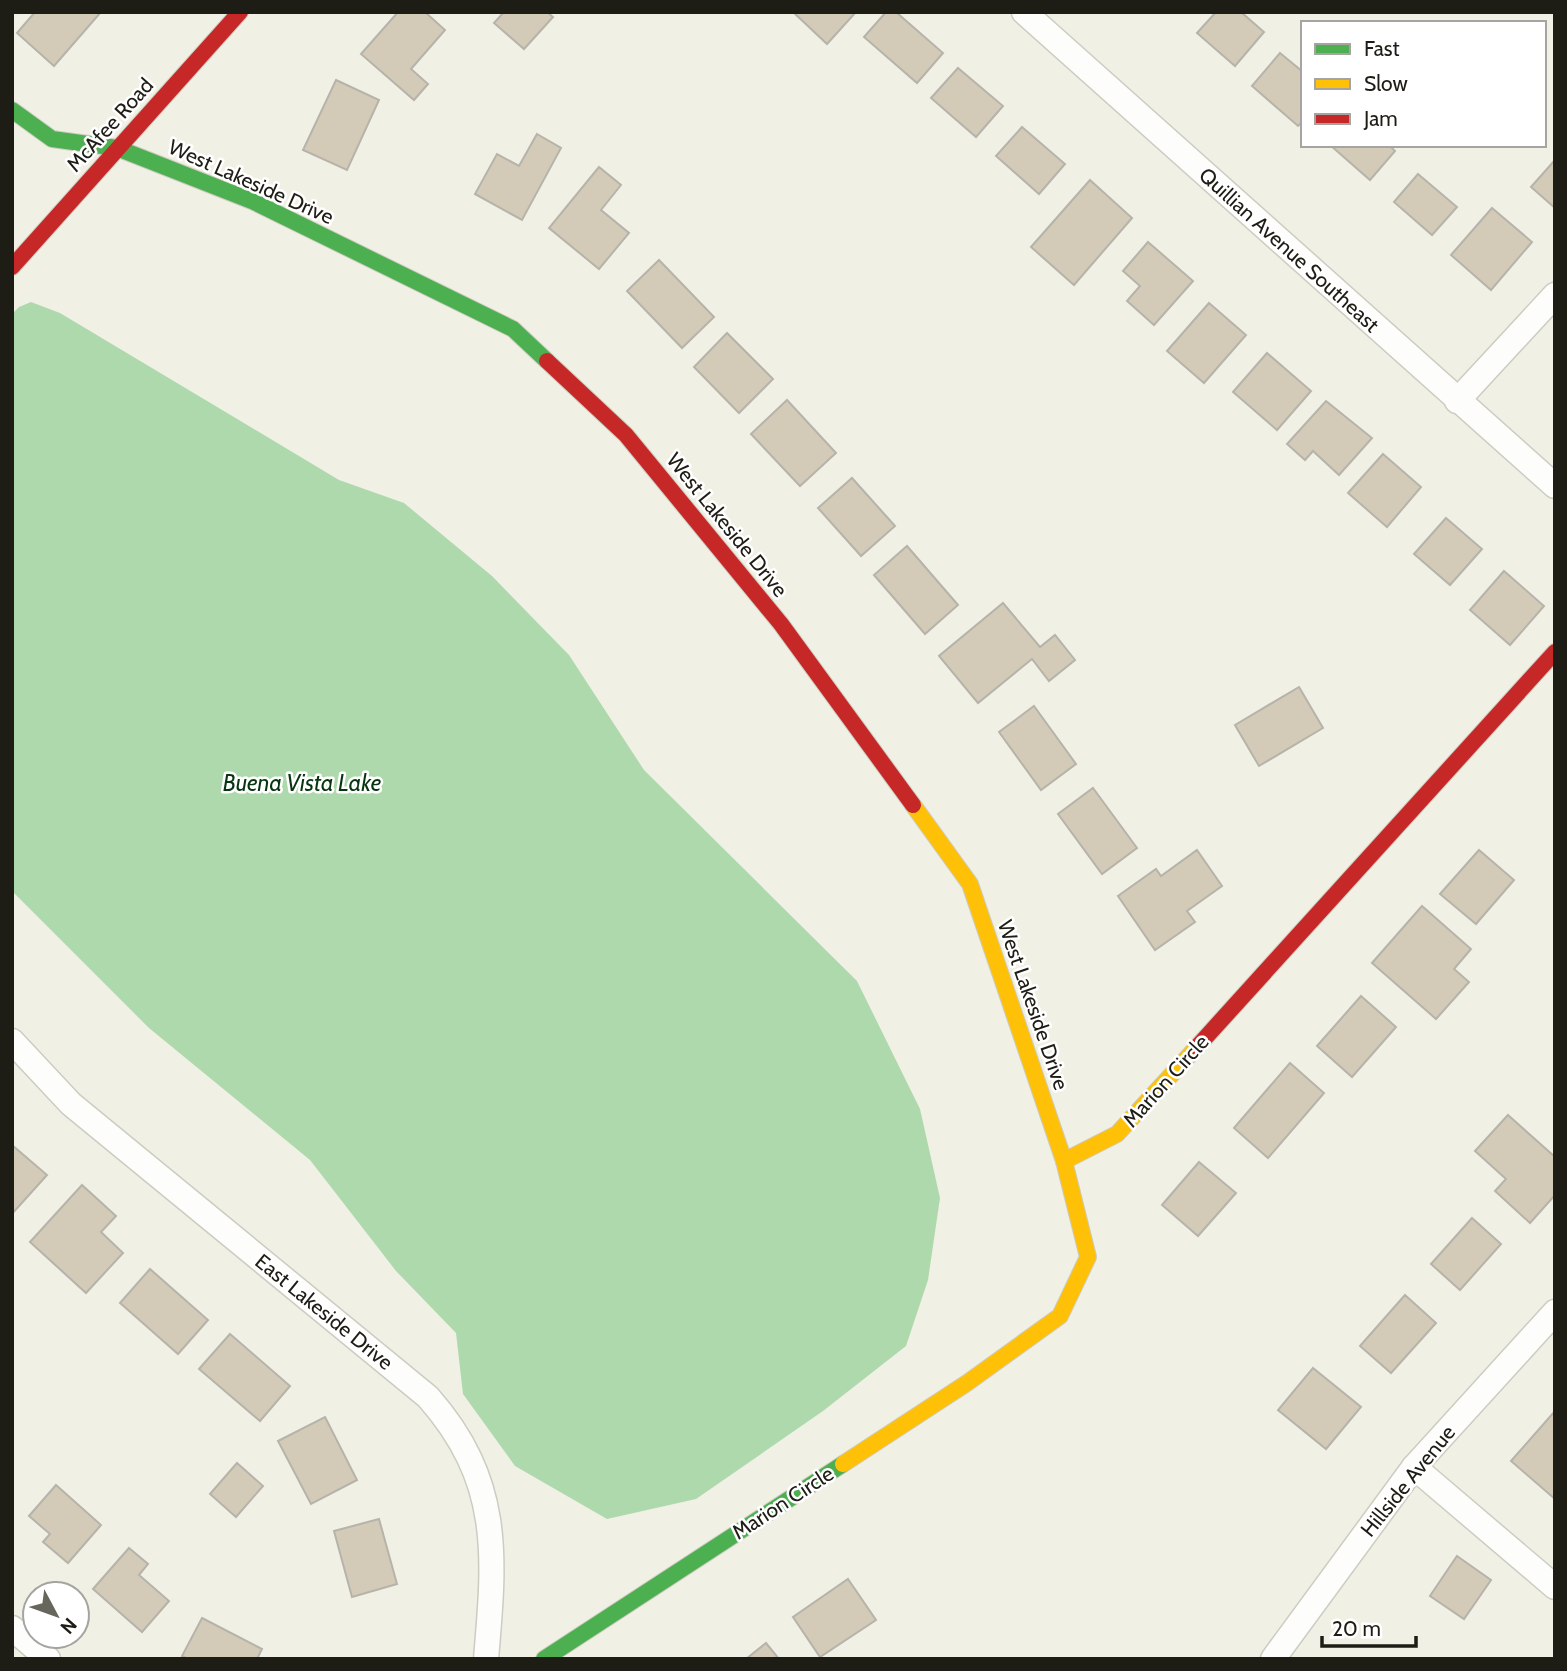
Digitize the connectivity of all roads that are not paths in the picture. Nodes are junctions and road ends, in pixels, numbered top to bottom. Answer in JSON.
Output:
{"nodes":[{"id":1,"x":240,"y":12,"type":"edge"},
{"id":2,"x":1024,"y":12,"type":"edge"},
{"id":3,"x":12,"y":110,"type":"edge"},
{"id":4,"x":117,"y":148,"type":"junction"},
{"id":5,"x":12,"y":267,"type":"edge"},
{"id":6,"x":1555,"y":295,"type":"edge"},
{"id":7,"x":1457,"y":401,"type":"junction"},
{"id":8,"x":1555,"y":486,"type":"edge"},
{"id":9,"x":1555,"y":652,"type":"edge"},
{"id":10,"x":12,"y":1041,"type":"edge"},
{"id":11,"x":1064,"y":1161,"type":"junction"},
{"id":12,"x":1555,"y":1311,"type":"edge"},
{"id":13,"x":1415,"y":1467,"type":"junction"},
{"id":14,"x":1555,"y":1587,"type":"edge"},
{"id":15,"x":12,"y":1628,"type":"edge"},
{"id":16,"x":48,"y":1659,"type":"edge"},
{"id":17,"x":486,"y":1659,"type":"edge"},
{"id":18,"x":544,"y":1659,"type":"edge"},
{"id":19,"x":1273,"y":1659,"type":"edge"}],
"edges":[{"from":1,"to":4,"type":"street","name":"McAfee Road"},
{"from":2,"to":7,"type":"street","name":"Quillian Avenue Southeast"},
{"from":3,"to":4,"type":"street","name":"West Lakeside Drive"},
{"from":4,"to":5,"type":"street","name":"McAfee Road"},
{"from":4,"to":11,"type":"street","name":"West Lakeside Drive"},
{"from":6,"to":7,"type":"street"},
{"from":7,"to":8,"type":"street","name":"Quillian Avenue Southeast"},
{"from":9,"to":11,"type":"street","name":"Marion Circle"},
{"from":10,"to":17,"type":"street","name":"East Lakeside Drive"},
{"from":11,"to":18,"type":"street","name":"Marion Circle"},
{"from":12,"to":13,"type":"street","name":"Hillside Avenue"},
{"from":13,"to":14,"type":"street"},
{"from":13,"to":19,"type":"street","name":"Hillside Avenue"},
{"from":15,"to":16,"type":"street"}]}
